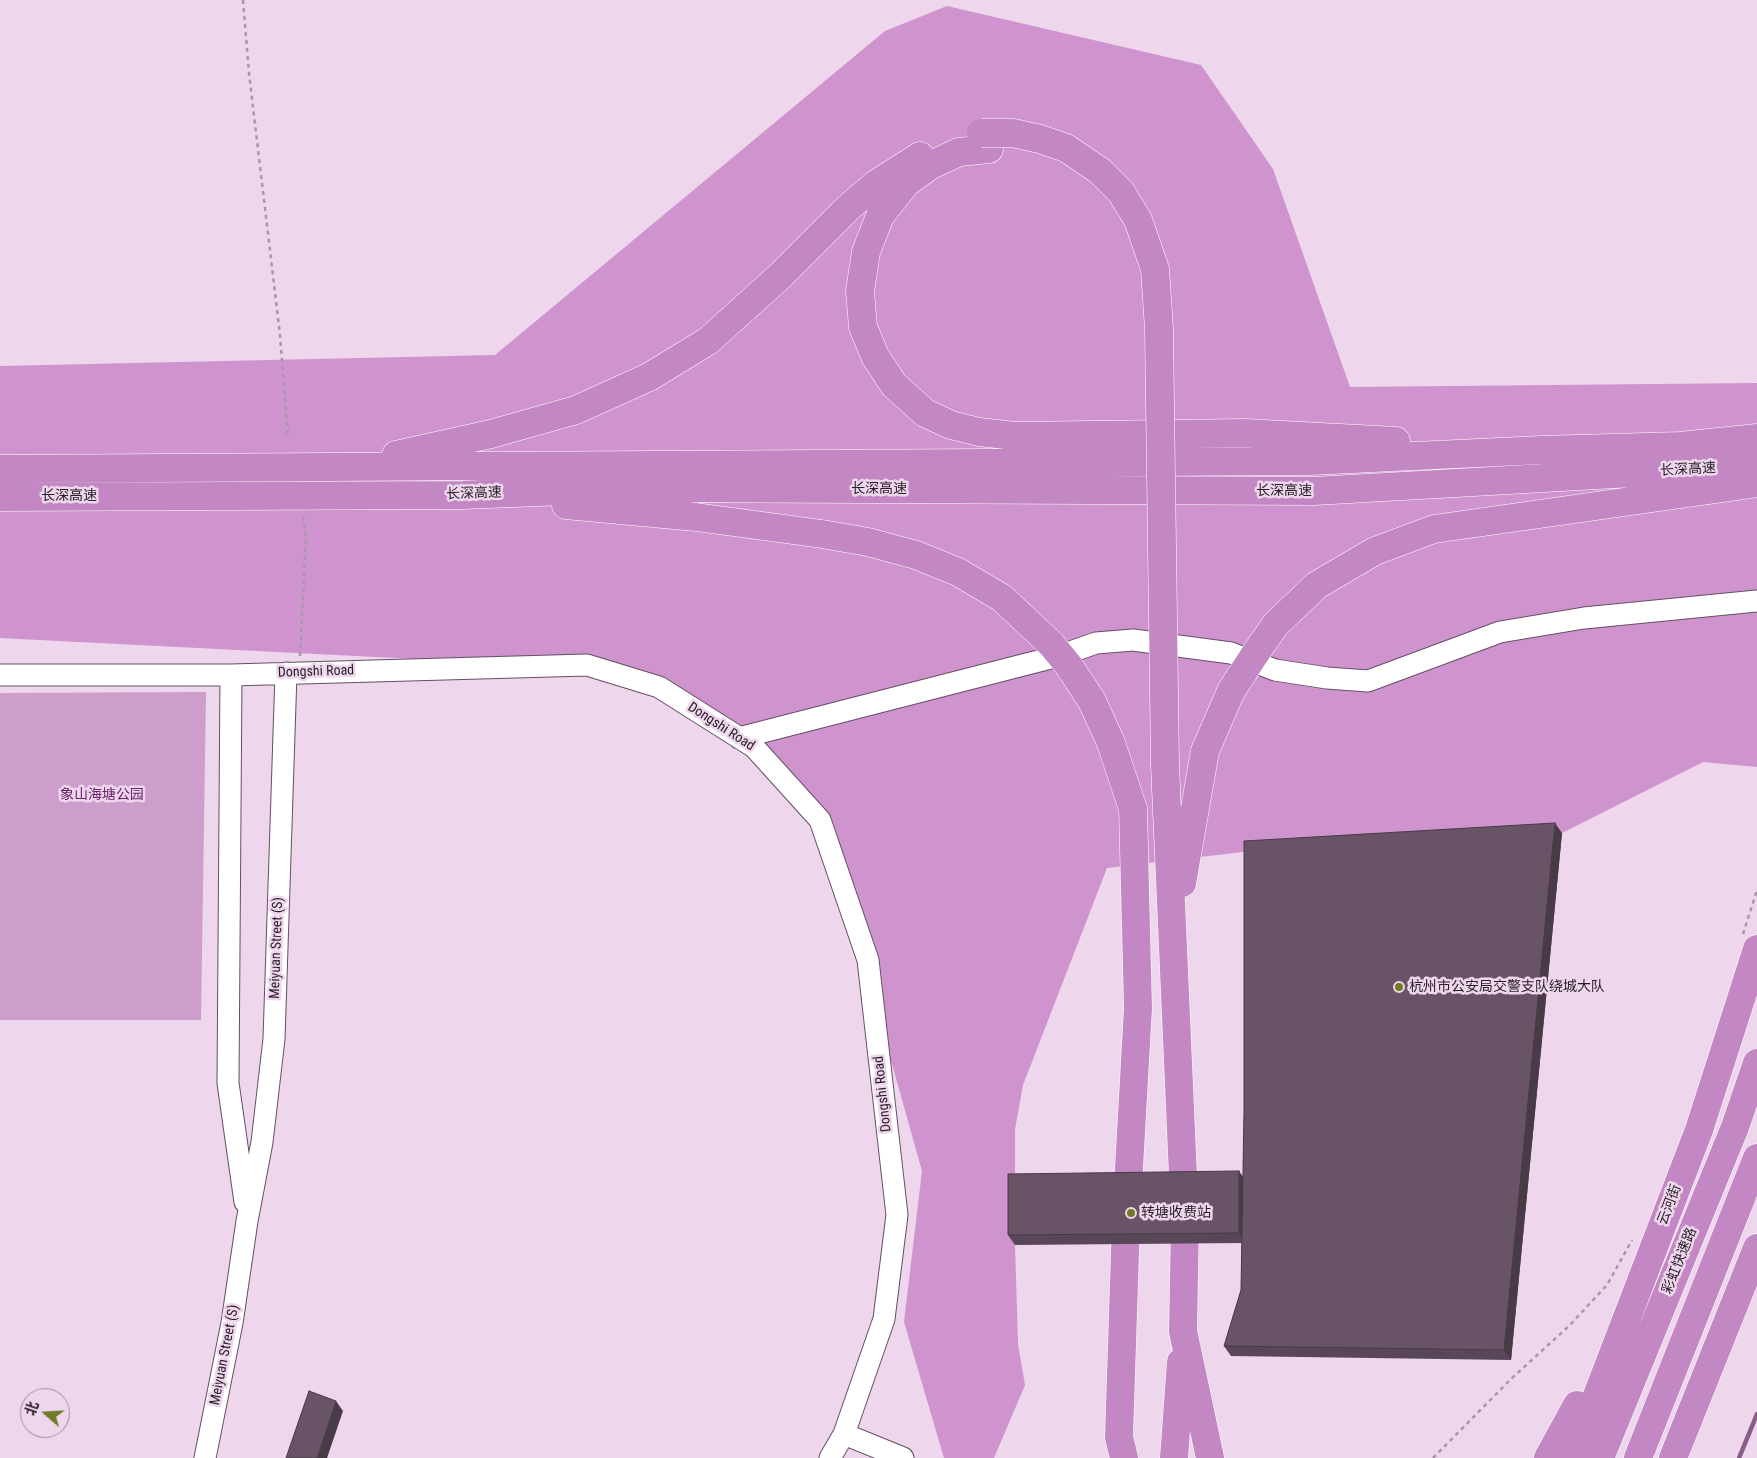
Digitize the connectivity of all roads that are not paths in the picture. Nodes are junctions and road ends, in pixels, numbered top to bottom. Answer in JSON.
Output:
{"nodes":[{"id":1,"x":985,"y":141,"type":"junction"},
{"id":2,"x":1757,"y":438,"type":"edge"},
{"id":3,"x":1542,"y":450,"type":"junction"},
{"id":4,"x":1757,"y":466,"type":"edge"},
{"id":5,"x":341,"y":467,"type":"junction"},
{"id":6,"x":0,"y":469,"type":"edge"},
{"id":7,"x":1686,"y":470,"type":"junction"},
{"id":8,"x":1757,"y":483,"type":"edge"},
{"id":9,"x":463,"y":495,"type":"junction"},
{"id":10,"x":0,"y":497,"type":"edge"},
{"id":11,"x":1757,"y":602,"type":"edge"},
{"id":12,"x":293,"y":673,"type":"junction"},
{"id":13,"x":0,"y":675,"type":"edge"},
{"id":14,"x":231,"y":676,"type":"junction"},
{"id":15,"x":739,"y":738,"type":"junction"},
{"id":16,"x":1157,"y":766,"type":"junction"},
{"id":17,"x":1748,"y":945,"type":"edge"},
{"id":18,"x":1172,"y":949,"type":"junction"},
{"id":19,"x":1138,"y":1008,"type":"junction"},
{"id":20,"x":1757,"y":1063,"type":"edge"},
{"id":21,"x":1757,"y":1158,"type":"edge"},
{"id":22,"x":247,"y":1221,"type":"junction"},
{"id":23,"x":1757,"y":1248,"type":"edge"},
{"id":24,"x":1644,"y":1274,"type":"junction"},
{"id":25,"x":1183,"y":1331,"type":"junction"},
{"id":26,"x":844,"y":1434,"type":"junction"},
{"id":27,"x":205,"y":1458,"type":"edge"},
{"id":28,"x":830,"y":1458,"type":"edge"},
{"id":29,"x":903,"y":1458,"type":"edge"},
{"id":30,"x":1124,"y":1458,"type":"edge"},
{"id":31,"x":1174,"y":1458,"type":"edge"},
{"id":32,"x":1210,"y":1458,"type":"edge"},
{"id":33,"x":1548,"y":1458,"type":"edge"},
{"id":34,"x":1573,"y":1458,"type":"edge"},
{"id":35,"x":1600,"y":1458,"type":"edge"},
{"id":36,"x":1638,"y":1458,"type":"edge"},
{"id":37,"x":1673,"y":1458,"type":"edge"}],
"edges":[{"from":1,"to":3,"type":"highway"},
{"from":1,"to":5,"type":"highway"},
{"from":1,"to":16,"type":"highway","bridge":true},
{"from":2,"to":7,"type":"highway","name":"长深高速"},
{"from":3,"to":5,"type":"highway","name":"长深高速"},
{"from":3,"to":7,"type":"highway","name":"长深高速"},
{"from":4,"to":7,"type":"highway","name":"长深高速"},
{"from":5,"to":6,"type":"highway","name":"长深高速"},
{"from":7,"to":8,"type":"highway"},
{"from":7,"to":9,"type":"highway","name":"长深高速"},
{"from":7,"to":18,"type":"highway"},
{"from":9,"to":10,"type":"highway","name":"长深高速"},
{"from":9,"to":19,"type":"highway","bridge":true},
{"from":11,"to":15,"type":"street"},
{"from":12,"to":14,"type":"street","name":"Dongshi Road"},
{"from":12,"to":15,"type":"street","name":"Dongshi Road"},
{"from":12,"to":22,"type":"street","name":"Meiyuan Street (S)"},
{"from":13,"to":14,"type":"street","name":"Dongshi Road"},
{"from":14,"to":22,"type":"street","name":"Meiyuan Street (S)"},
{"from":15,"to":26,"type":"street","name":"Dongshi Road"},
{"from":16,"to":18,"type":"highway"},
{"from":16,"to":19,"type":"highway"},
{"from":17,"to":24,"type":"highway","name":"云河街"},
{"from":18,"to":25,"type":"highway"},
{"from":19,"to":30,"type":"highway"},
{"from":20,"to":35,"type":"highway","name":"彩虹快速路"},
{"from":21,"to":36,"type":"highway"},
{"from":22,"to":27,"type":"street","name":"Meiyuan Street (S)"},
{"from":23,"to":37,"type":"highway"},
{"from":24,"to":33,"type":"highway"},
{"from":24,"to":34,"type":"highway","name":"云河街"},
{"from":25,"to":31,"type":"highway"},
{"from":25,"to":32,"type":"highway"},
{"from":26,"to":28,"type":"street","name":"Dongshi Road"},
{"from":26,"to":29,"type":"street"}]}
